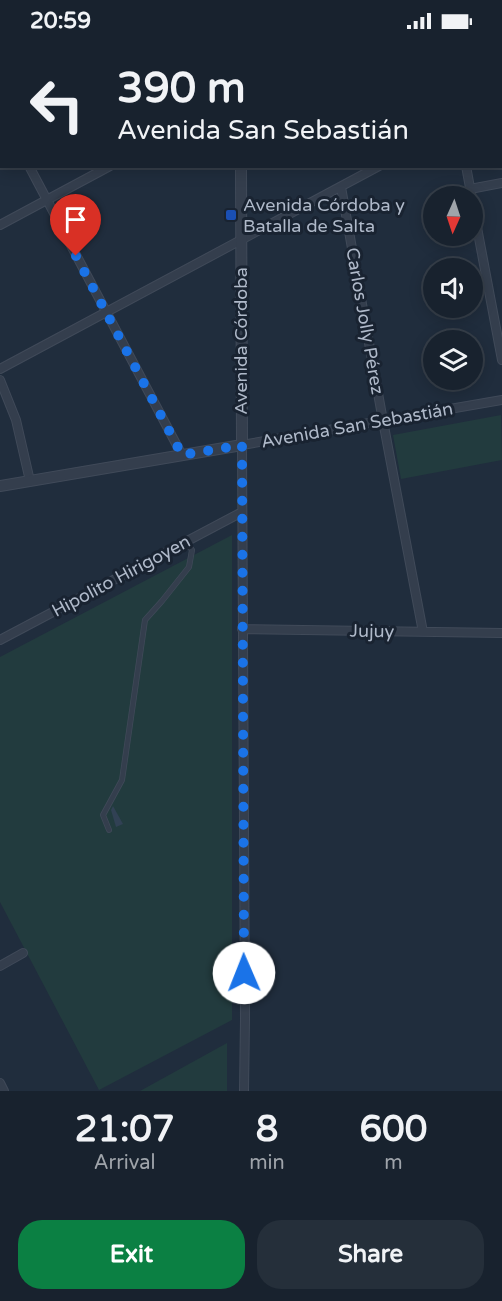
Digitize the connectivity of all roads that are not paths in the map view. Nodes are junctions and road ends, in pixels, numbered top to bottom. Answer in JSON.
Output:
{"nodes":[{"id":1,"x":30,"y":168,"type":"edge"},
{"id":2,"x":106,"y":168,"type":"edge"},
{"id":3,"x":241,"y":168,"type":"edge"},
{"id":4,"x":375,"y":168,"type":"edge"},
{"id":5,"x":466,"y":168,"type":"edge"},
{"id":6,"x":502,"y":183,"type":"edge"},
{"id":7,"x":470,"y":186,"type":"edge"},
{"id":8,"x":341,"y":187,"type":"junction"},
{"id":9,"x":483,"y":191,"type":"edge"},
{"id":10,"x":46,"y":200,"type":"junction"},
{"id":11,"x":0,"y":225,"type":"edge"},
{"id":12,"x":241,"y":240,"type":"junction"},
{"id":13,"x":481,"y":246,"type":"edge"},
{"id":14,"x":106,"y":312,"type":"junction"},
{"id":15,"x":502,"y":360,"type":"edge"},
{"id":16,"x":0,"y":369,"type":"edge"},
{"id":17,"x":0,"y":380,"type":"edge"},
{"id":18,"x":502,"y":400,"type":"edge"},
{"id":19,"x":382,"y":420,"type":"junction"},
{"id":20,"x":242,"y":445,"type":"junction"},
{"id":21,"x":182,"y":455,"type":"junction"},
{"id":22,"x":30,"y":481,"type":"junction"},
{"id":23,"x":0,"y":486,"type":"edge"},
{"id":24,"x":242,"y":512,"type":"junction"},
{"id":25,"x":186,"y":542,"type":"junction"},
{"id":26,"x":242,"y":629,"type":"junction"},
{"id":27,"x":423,"y":632,"type":"junction"},
{"id":28,"x":502,"y":633,"type":"edge"},
{"id":29,"x":0,"y":640,"type":"edge"},
{"id":30,"x":109,"y":830,"type":"dead end"},
{"id":31,"x":23,"y":953,"type":"dead end"},
{"id":32,"x":0,"y":966,"type":"edge"},
{"id":33,"x":0,"y":1083,"type":"edge"},
{"id":34,"x":4,"y":1091,"type":"edge"},
{"id":35,"x":244,"y":1091,"type":"edge"}],
"edges":[{"from":1,"to":10,"type":"street"},
{"from":2,"to":10,"type":"street"},
{"from":3,"to":12,"type":"street","name":"Avenida Córdoba"},
{"from":4,"to":8,"type":"street"},
{"from":5,"to":7,"type":"street"},
{"from":6,"to":9,"type":"street"},
{"from":8,"to":12,"type":"street"},
{"from":8,"to":19,"type":"street","name":"Carlos Jolly Pérez"},
{"from":10,"to":11,"type":"street"},
{"from":10,"to":14,"type":"street"},
{"from":12,"to":14,"type":"street"},
{"from":12,"to":20,"type":"street","name":"Avenida Córdoba"},
{"from":13,"to":15,"type":"street"},
{"from":14,"to":16,"type":"street"},
{"from":14,"to":21,"type":"street"},
{"from":17,"to":22,"type":"street"},
{"from":18,"to":19,"type":"street","name":"Avenida San Sebastián"},
{"from":19,"to":20,"type":"street","name":"Avenida San Sebastián"},
{"from":19,"to":27,"type":"street","name":"Carlos Jolly Pérez"},
{"from":20,"to":21,"type":"street","name":"Avenida San Sebastián"},
{"from":20,"to":24,"type":"street","name":"Avenida Córdoba"},
{"from":21,"to":22,"type":"street","name":"Avenida San Sebastián"},
{"from":22,"to":23,"type":"street","name":"Avenida San Sebastián"},
{"from":24,"to":25,"type":"street","name":"Hipolito Hirigoyen"},
{"from":24,"to":26,"type":"street","name":"Avenida Córdoba"},
{"from":25,"to":29,"type":"street","name":"Hipolito Hirigoyen"},
{"from":25,"to":30,"type":"lane"},
{"from":26,"to":27,"type":"street","name":"Jujuy"},
{"from":26,"to":35,"type":"street","name":"Avenida Córdoba"},
{"from":27,"to":28,"type":"street","name":"Jujuy"},
{"from":31,"to":32,"type":"street"},
{"from":33,"to":34,"type":"street"}]}
